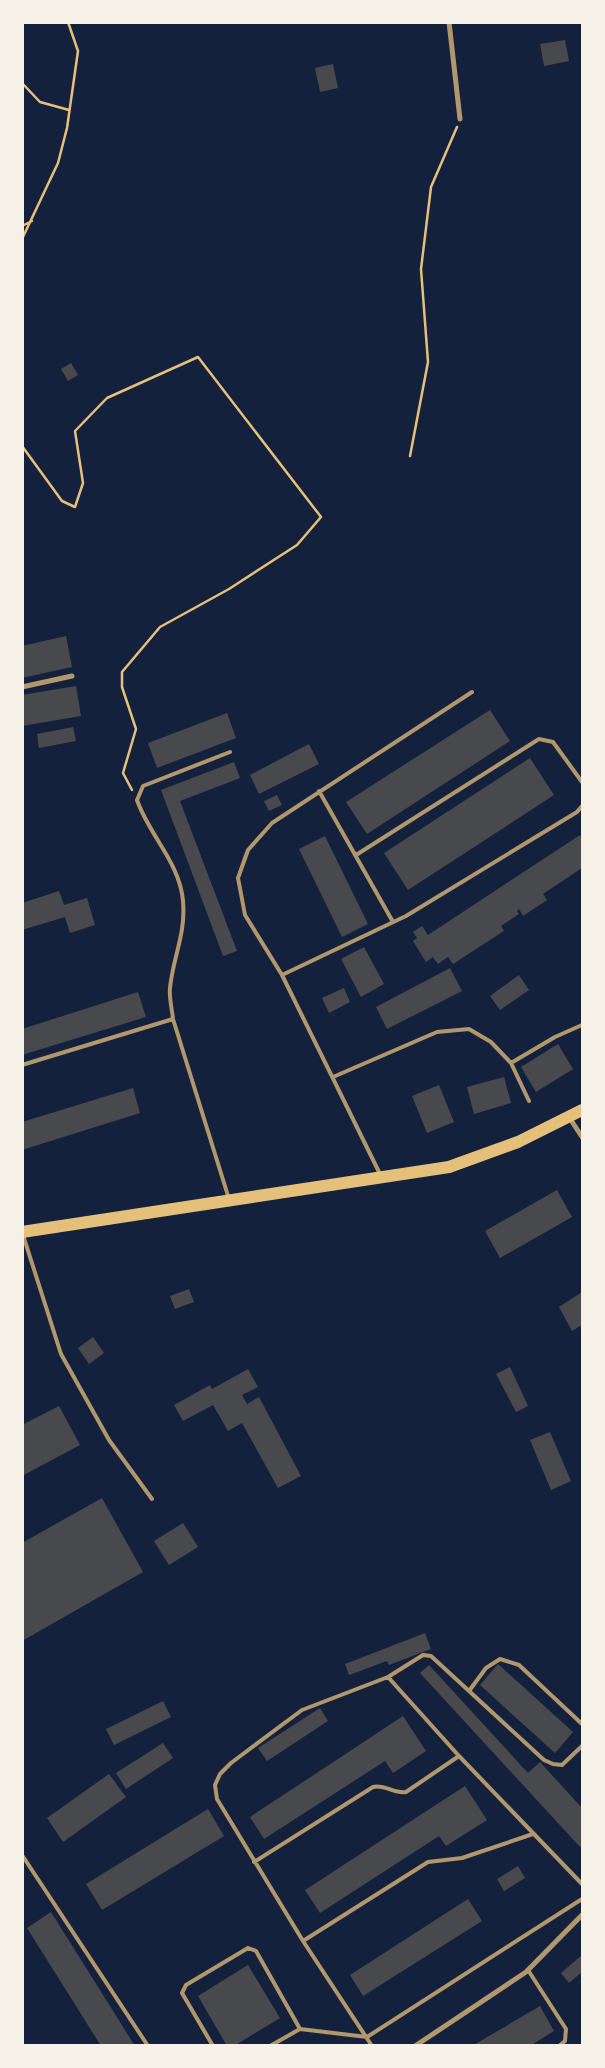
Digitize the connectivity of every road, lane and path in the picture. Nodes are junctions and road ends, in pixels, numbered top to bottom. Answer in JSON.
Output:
{"nodes":[{"id":1,"x":68,"y":22,"type":"edge"},
{"id":2,"x":449,"y":22,"type":"edge"},
{"id":3,"x":22,"y":83,"type":"edge"},
{"id":4,"x":69,"y":110,"type":"junction"},
{"id":5,"x":460,"y":120,"type":"joint"},
{"id":6,"x":33,"y":221,"type":"junction"},
{"id":7,"x":22,"y":226,"type":"edge"},
{"id":8,"x":22,"y":239,"type":"edge"},
{"id":9,"x":22,"y":446,"type":"edge"},
{"id":10,"x":410,"y":456,"type":"dead end"},
{"id":11,"x":72,"y":676,"type":"dead end"},
{"id":12,"x":22,"y":687,"type":"edge"},
{"id":13,"x":472,"y":692,"type":"dead end"},
{"id":14,"x":230,"y":752,"type":"dead end"},
{"id":15,"x":582,"y":782,"type":"edge"},
{"id":16,"x":318,"y":791,"type":"junction"},
{"id":17,"x":137,"y":800,"type":"junction"},
{"id":18,"x":582,"y":806,"type":"edge"},
{"id":19,"x":356,"y":855,"type":"junction"},
{"id":20,"x":394,"y":922,"type":"junction"},
{"id":21,"x":282,"y":975,"type":"junction"},
{"id":22,"x":173,"y":1019,"type":"junction"},
{"id":23,"x":582,"y":1025,"type":"edge"},
{"id":24,"x":511,"y":1063,"type":"junction"},
{"id":25,"x":22,"y":1065,"type":"edge"},
{"id":26,"x":333,"y":1077,"type":"junction"},
{"id":27,"x":529,"y":1101,"type":"dead end"},
{"id":28,"x":582,"y":1110,"type":"edge"},
{"id":29,"x":569,"y":1117,"type":"junction"},
{"id":30,"x":582,"y":1137,"type":"edge"},
{"id":31,"x":381,"y":1176,"type":"junction"},
{"id":32,"x":230,"y":1201,"type":"junction"},
{"id":33,"x":22,"y":1233,"type":"edge"},
{"id":34,"x":152,"y":1499,"type":"dead end"},
{"id":35,"x":388,"y":1677,"type":"junction"},
{"id":36,"x":469,"y":1690,"type":"junction"},
{"id":37,"x":582,"y":1724,"type":"edge"},
{"id":38,"x":582,"y":1746,"type":"edge"},
{"id":39,"x":459,"y":1756,"type":"junction"},
{"id":40,"x":534,"y":1834,"type":"junction"},
{"id":41,"x":22,"y":1855,"type":"edge"},
{"id":42,"x":254,"y":1862,"type":"junction"},
{"id":43,"x":582,"y":1884,"type":"edge"},
{"id":44,"x":582,"y":1899,"type":"edge"},
{"id":45,"x":582,"y":1915,"type":"edge"},
{"id":46,"x":303,"y":1941,"type":"junction"},
{"id":47,"x":528,"y":1970,"type":"junction"},
{"id":48,"x":300,"y":2029,"type":"junction"},
{"id":49,"x":366,"y":2037,"type":"junction"},
{"id":50,"x":148,"y":2046,"type":"edge"},
{"id":51,"x":213,"y":2046,"type":"edge"},
{"id":52,"x":270,"y":2046,"type":"edge"},
{"id":53,"x":372,"y":2046,"type":"edge"},
{"id":54,"x":415,"y":2046,"type":"edge"},
{"id":55,"x":559,"y":2046,"type":"edge"}],
"edges":[{"from":1,"to":4,"type":"path"},
{"from":2,"to":5,"type":"street"},
{"from":3,"to":4,"type":"path"},
{"from":4,"to":6,"type":"path"},
{"from":5,"to":10,"type":"path"},
{"from":6,"to":7,"type":"path"},
{"from":6,"to":8,"type":"path"},
{"from":9,"to":17,"type":"path"},
{"from":11,"to":12,"type":"street"},
{"from":13,"to":16,"type":"lane"},
{"from":14,"to":17,"type":"lane"},
{"from":15,"to":19,"type":"lane"},
{"from":16,"to":19,"type":"lane"},
{"from":16,"to":21,"type":"lane"},
{"from":17,"to":22,"type":"lane"},
{"from":18,"to":20,"type":"lane"},
{"from":19,"to":20,"type":"lane"},
{"from":20,"to":21,"type":"lane"},
{"from":21,"to":26,"type":"lane"},
{"from":22,"to":25,"type":"lane"},
{"from":22,"to":32,"type":"lane"},
{"from":23,"to":24,"type":"lane"},
{"from":24,"to":26,"type":"lane"},
{"from":24,"to":27,"type":"lane"},
{"from":26,"to":31,"type":"lane"},
{"from":28,"to":29,"type":"highway"},
{"from":29,"to":30,"type":"street"},
{"from":29,"to":31,"type":"highway"},
{"from":31,"to":32,"type":"highway"},
{"from":32,"to":33,"type":"highway"},
{"from":33,"to":34,"type":"lane"},
{"from":35,"to":36,"type":"lane"},
{"from":35,"to":39,"type":"lane"},
{"from":35,"to":42,"type":"lane"},
{"from":36,"to":37,"type":"lane"},
{"from":36,"to":38,"type":"lane"},
{"from":39,"to":40,"type":"lane"},
{"from":39,"to":42,"type":"lane"},
{"from":40,"to":43,"type":"lane"},
{"from":40,"to":46,"type":"lane"},
{"from":41,"to":50,"type":"lane"},
{"from":42,"to":46,"type":"lane"},
{"from":44,"to":49,"type":"lane"},
{"from":45,"to":47,"type":"street"},
{"from":46,"to":49,"type":"lane"},
{"from":47,"to":54,"type":"street"},
{"from":47,"to":55,"type":"lane"},
{"from":48,"to":49,"type":"lane"},
{"from":48,"to":51,"type":"lane"},
{"from":48,"to":52,"type":"lane"},
{"from":49,"to":53,"type":"lane"}]}
